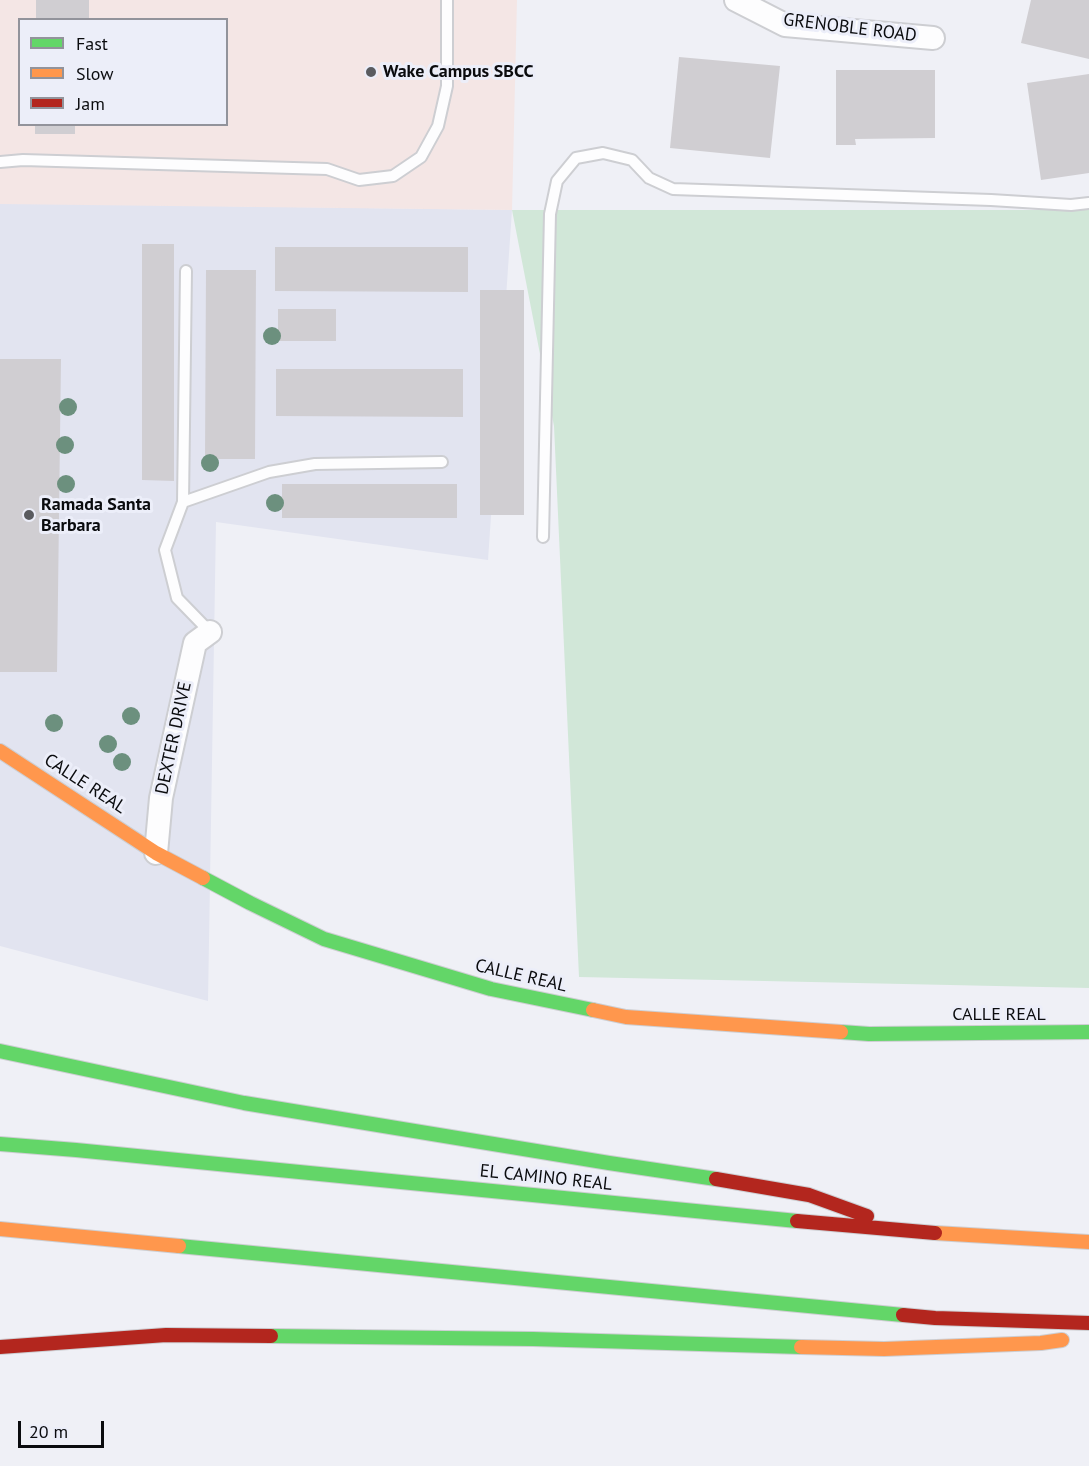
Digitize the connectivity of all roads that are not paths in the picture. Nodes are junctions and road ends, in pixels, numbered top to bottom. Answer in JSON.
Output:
{"nodes":[{"id":1,"x":447,"y":0,"type":"edge"},
{"id":2,"x":736,"y":0,"type":"edge"},
{"id":3,"x":933,"y":38,"type":"dead end"},
{"id":4,"x":0,"y":162,"type":"edge"},
{"id":5,"x":1089,"y":203,"type":"edge"},
{"id":6,"x":186,"y":271,"type":"dead end"},
{"id":7,"x":442,"y":462,"type":"dead end"},
{"id":8,"x":183,"y":502,"type":"junction"},
{"id":9,"x":543,"y":537,"type":"dead end"},
{"id":10,"x":210,"y":632,"type":"joint"},
{"id":11,"x":0,"y":751,"type":"edge"},
{"id":12,"x":156,"y":853,"type":"junction"},
{"id":13,"x":1089,"y":1032,"type":"edge"},
{"id":14,"x":0,"y":1051,"type":"edge"},
{"id":15,"x":0,"y":1144,"type":"edge"},
{"id":16,"x":0,"y":1229,"type":"edge"},
{"id":17,"x":911,"y":1232,"type":"junction"},
{"id":18,"x":1089,"y":1242,"type":"edge"},
{"id":19,"x":1089,"y":1323,"type":"edge"},
{"id":20,"x":1079,"y":1337,"type":"dead end"},
{"id":21,"x":0,"y":1347,"type":"edge"}],
"edges":[{"from":1,"to":4,"type":"lane"},
{"from":2,"to":3,"type":"street","name":"GRENOBLE ROAD"},
{"from":5,"to":9,"type":"lane"},
{"from":6,"to":8,"type":"lane"},
{"from":7,"to":8,"type":"lane"},
{"from":8,"to":10,"type":"lane"},
{"from":10,"to":12,"type":"street","name":"DEXTER DRIVE"},
{"from":11,"to":12,"type":"main road","name":"CALLE REAL"},
{"from":12,"to":13,"type":"main road","name":"CALLE REAL"},
{"from":14,"to":17,"type":"main road"},
{"from":15,"to":17,"type":"main road","name":"EL CAMINO REAL"},
{"from":16,"to":19,"type":"main road"},
{"from":17,"to":18,"type":"main road","name":"EL CAMINO REAL"},
{"from":20,"to":21,"type":"main road"}]}
